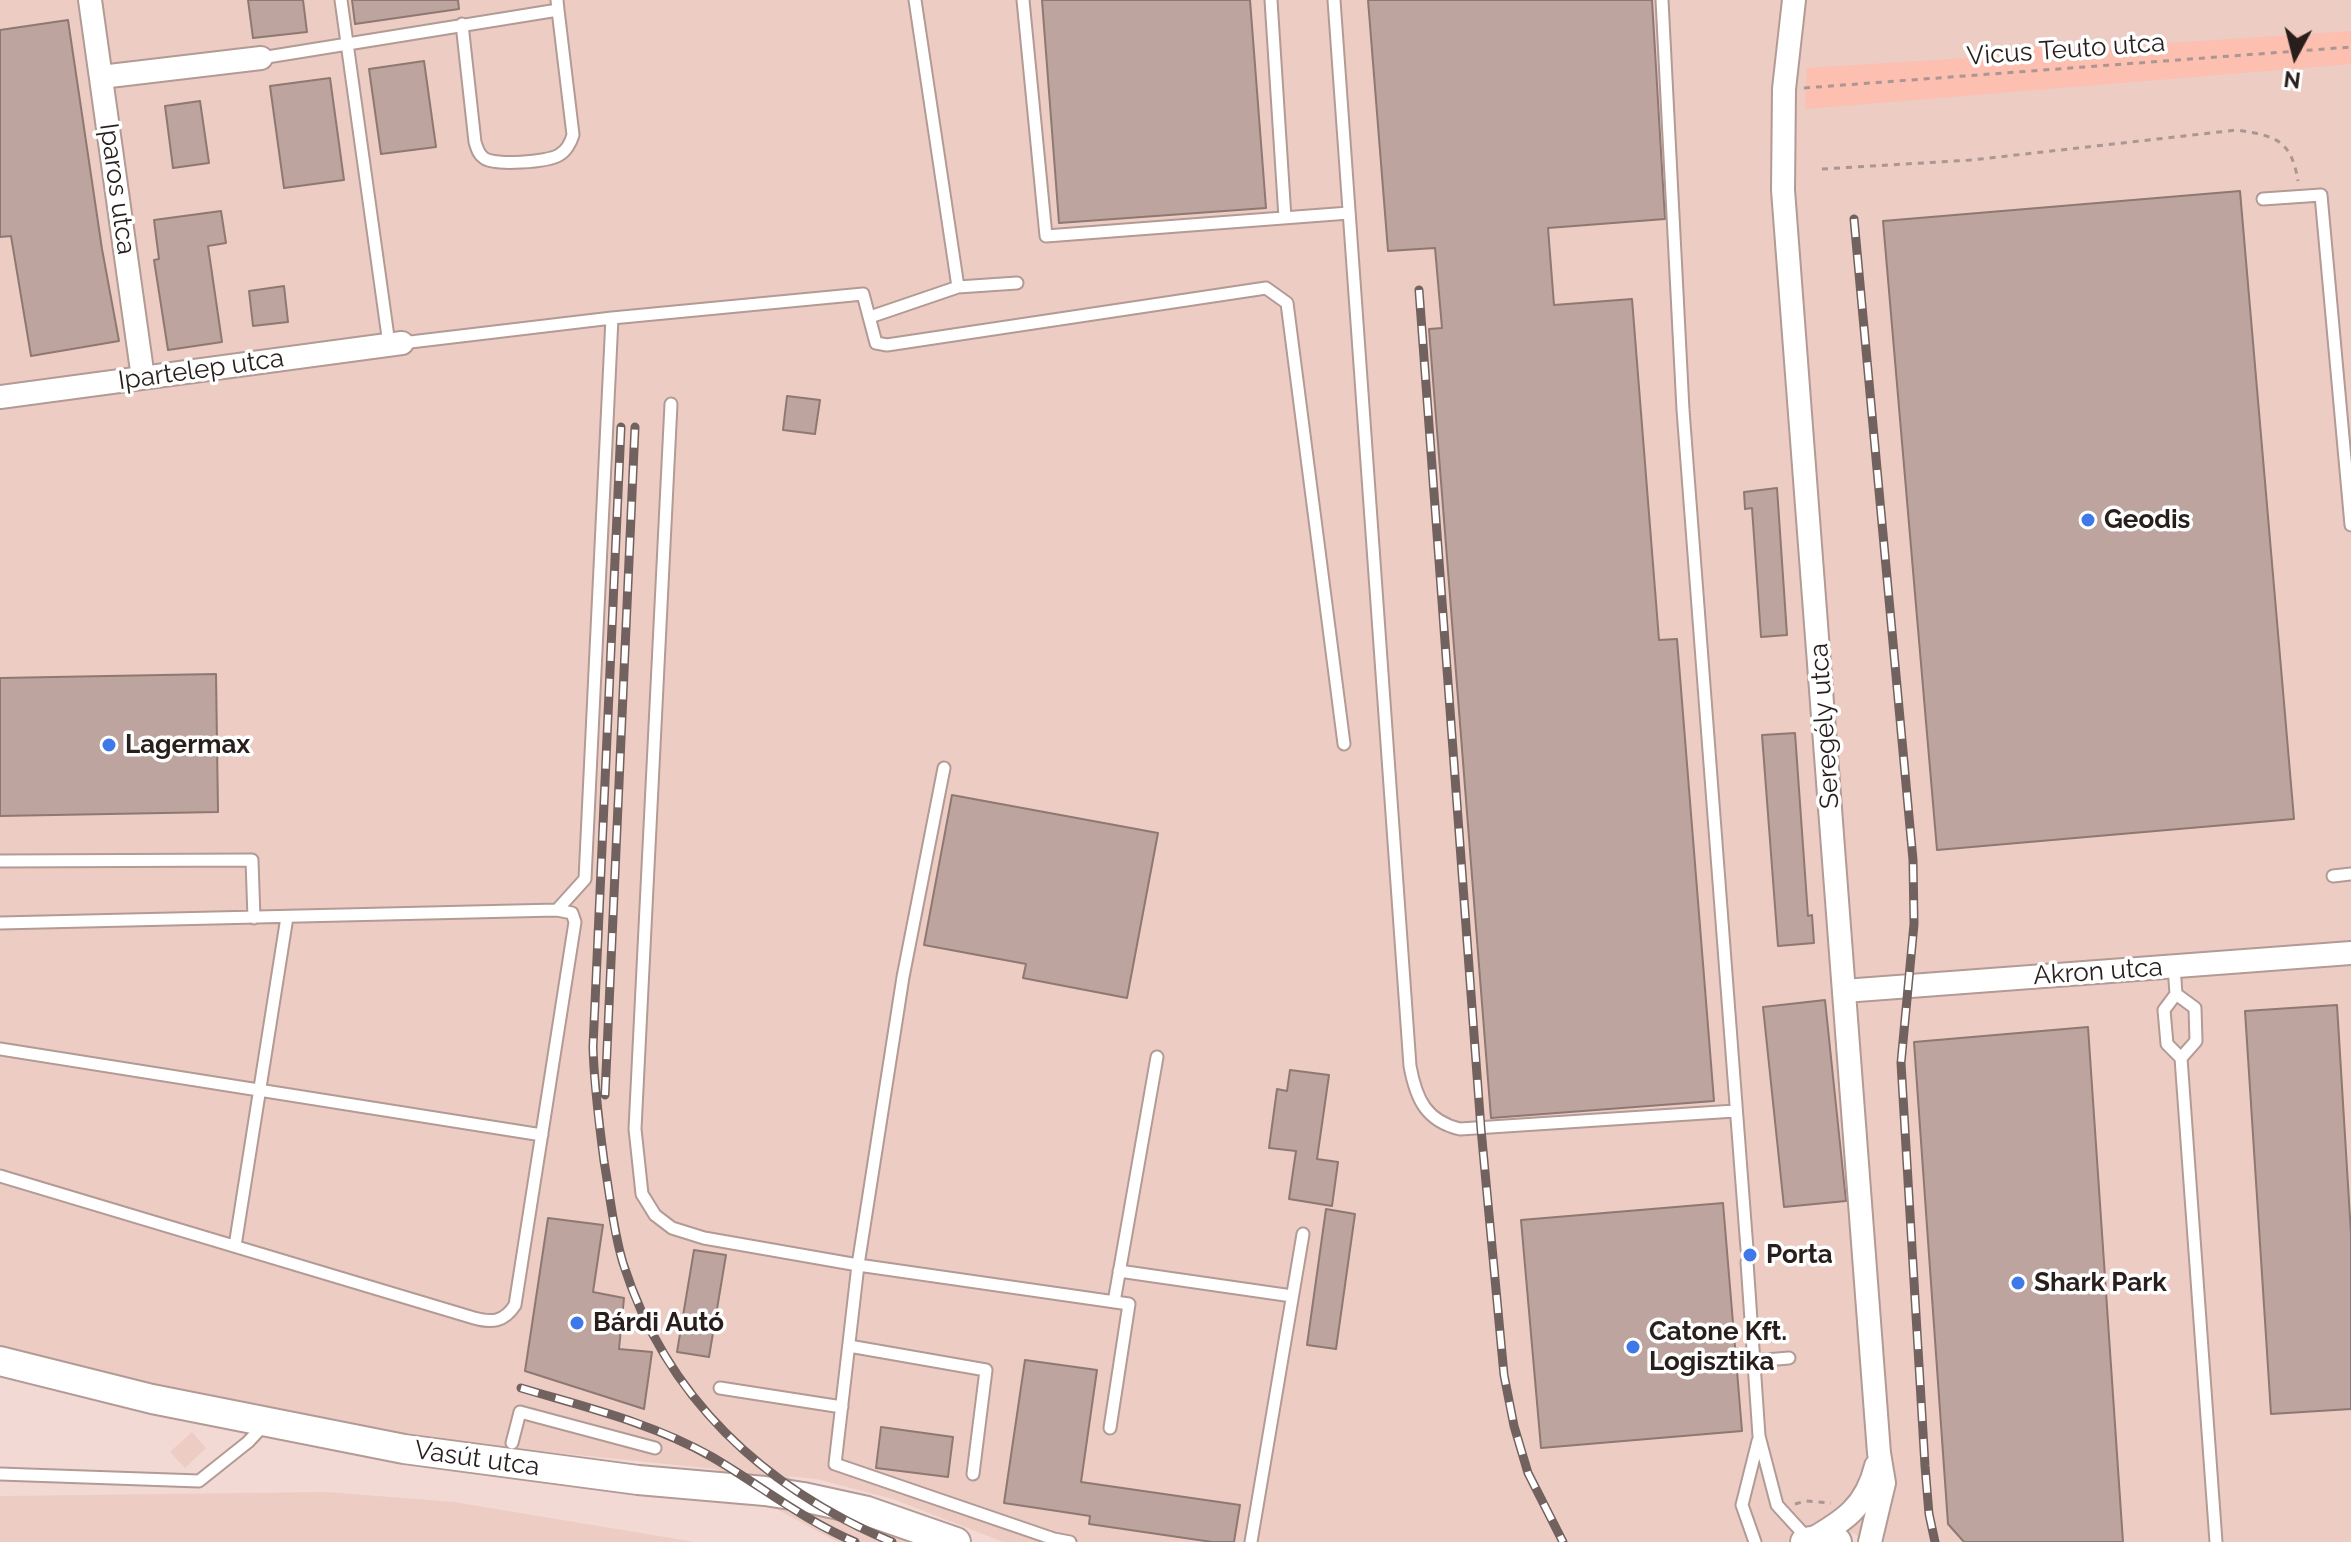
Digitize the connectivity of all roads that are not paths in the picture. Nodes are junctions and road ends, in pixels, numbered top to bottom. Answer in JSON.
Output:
{"nodes":[{"id":1,"x":90,"y":0,"type":"edge"},
{"id":2,"x":341,"y":0,"type":"edge"},
{"id":3,"x":915,"y":0,"type":"edge"},
{"id":4,"x":1023,"y":0,"type":"edge"},
{"id":5,"x":1271,"y":0,"type":"edge"},
{"id":6,"x":1334,"y":0,"type":"edge"},
{"id":7,"x":1662,"y":0,"type":"edge"},
{"id":8,"x":1794,"y":0,"type":"edge"},
{"id":9,"x":558,"y":5,"type":"edge"},
{"id":10,"x":462,"y":24,"type":"junction"},
{"id":11,"x":349,"y":45,"type":"junction"},
{"id":12,"x":261,"y":58,"type":"joint"},
{"id":13,"x":101,"y":77,"type":"junction"},
{"id":14,"x":2263,"y":199,"type":"dead end"},
{"id":15,"x":1349,"y":213,"type":"junction"},
{"id":16,"x":1285,"y":218,"type":"junction"},
{"id":17,"x":1017,"y":283,"type":"dead end"},
{"id":18,"x":958,"y":287,"type":"junction"},
{"id":19,"x":870,"y":317,"type":"junction"},
{"id":20,"x":612,"y":318,"type":"junction"},
{"id":21,"x":396,"y":343,"type":"junction"},
{"id":22,"x":143,"y":378,"type":"junction"},
{"id":23,"x":0,"y":397,"type":"edge"},
{"id":24,"x":671,"y":404,"type":"dead end"},
{"id":25,"x":2351,"y":525,"type":"edge"},
{"id":26,"x":1344,"y":744,"type":"dead end"},
{"id":27,"x":944,"y":768,"type":"dead end"},
{"id":28,"x":0,"y":861,"type":"edge"},
{"id":29,"x":2351,"y":874,"type":"edge"},
{"id":30,"x":2333,"y":876,"type":"dead end"},
{"id":31,"x":557,"y":910,"type":"junction"},
{"id":32,"x":287,"y":917,"type":"junction"},
{"id":33,"x":254,"y":918,"type":"junction"},
{"id":34,"x":0,"y":923,"type":"edge"},
{"id":35,"x":2351,"y":953,"type":"edge"},
{"id":36,"x":2174,"y":966,"type":"junction"},
{"id":37,"x":1844,"y":991,"type":"junction"},
{"id":38,"x":2176,"y":994,"type":"junction"},
{"id":39,"x":0,"y":1049,"type":"edge"},
{"id":40,"x":1157,"y":1057,"type":"dead end"},
{"id":41,"x":2181,"y":1058,"type":"junction"},
{"id":42,"x":260,"y":1090,"type":"junction"},
{"id":43,"x":1735,"y":1111,"type":"junction"},
{"id":44,"x":542,"y":1135,"type":"junction"},
{"id":45,"x":0,"y":1176,"type":"edge"},
{"id":46,"x":1303,"y":1234,"type":"dead end"},
{"id":47,"x":235,"y":1246,"type":"junction"},
{"id":48,"x":858,"y":1265,"type":"junction"},
{"id":49,"x":1119,"y":1271,"type":"junction"},
{"id":50,"x":1292,"y":1296,"type":"junction"},
{"id":51,"x":1114,"y":1302,"type":"junction"},
{"id":52,"x":849,"y":1346,"type":"junction"},
{"id":53,"x":1789,"y":1358,"type":"dead end"},
{"id":54,"x":0,"y":1361,"type":"edge"},
{"id":55,"x":1754,"y":1361,"type":"junction"},
{"id":56,"x":720,"y":1388,"type":"dead end"},
{"id":57,"x":842,"y":1407,"type":"junction"},
{"id":58,"x":267,"y":1422,"type":"junction"},
{"id":59,"x":1110,"y":1428,"type":"dead end"},
{"id":60,"x":1759,"y":1436,"type":"junction"},
{"id":61,"x":512,"y":1443,"type":"dead end"},
{"id":62,"x":655,"y":1448,"type":"dead end"},
{"id":63,"x":1879,"y":1453,"type":"junction"},
{"id":64,"x":0,"y":1474,"type":"edge"},
{"id":65,"x":973,"y":1474,"type":"dead end"},
{"id":66,"x":1807,"y":1541,"type":"edge"},
{"id":67,"x":956,"y":1542,"type":"edge"},
{"id":68,"x":1070,"y":1542,"type":"edge"},
{"id":69,"x":1251,"y":1542,"type":"edge"},
{"id":70,"x":1755,"y":1542,"type":"edge"},
{"id":71,"x":1837,"y":1542,"type":"edge"},
{"id":72,"x":1870,"y":1542,"type":"edge"},
{"id":73,"x":2216,"y":1542,"type":"edge"}],
"edges":[{"from":1,"to":13,"type":"street","name":"Iparos utca"},
{"from":2,"to":11,"type":"lane"},
{"from":3,"to":18,"type":"lane"},
{"from":4,"to":16,"type":"lane"},
{"from":5,"to":16,"type":"lane"},
{"from":6,"to":15,"type":"lane"},
{"from":7,"to":43,"type":"lane"},
{"from":8,"to":37,"type":"street","name":"Seregély utca"},
{"from":9,"to":10,"type":"lane"},
{"from":9,"to":10,"type":"lane"},
{"from":10,"to":11,"type":"lane"},
{"from":11,"to":12,"type":"lane"},
{"from":11,"to":21,"type":"lane"},
{"from":12,"to":13,"type":"street"},
{"from":13,"to":22,"type":"street","name":"Iparos utca"},
{"from":14,"to":25,"type":"lane"},
{"from":15,"to":16,"type":"lane"},
{"from":15,"to":43,"type":"lane"},
{"from":17,"to":18,"type":"lane"},
{"from":18,"to":19,"type":"lane"},
{"from":19,"to":20,"type":"lane"},
{"from":19,"to":26,"type":"lane"},
{"from":20,"to":21,"type":"lane"},
{"from":20,"to":31,"type":"lane"},
{"from":21,"to":22,"type":"street","name":"Ipartelep utca"},
{"from":22,"to":23,"type":"street","name":"Ipartelep utca"},
{"from":24,"to":48,"type":"lane"},
{"from":27,"to":48,"type":"lane"},
{"from":28,"to":33,"type":"lane"},
{"from":29,"to":30,"type":"lane"},
{"from":31,"to":32,"type":"lane"},
{"from":31,"to":44,"type":"lane"},
{"from":32,"to":33,"type":"lane"},
{"from":32,"to":42,"type":"lane"},
{"from":33,"to":34,"type":"lane"},
{"from":35,"to":36,"type":"street","name":"Akron utca"},
{"from":36,"to":37,"type":"street","name":"Akron utca"},
{"from":36,"to":38,"type":"lane"},
{"from":37,"to":63,"type":"street","name":"Seregély utca"},
{"from":38,"to":41,"type":"lane"},
{"from":38,"to":41,"type":"lane"},
{"from":39,"to":42,"type":"lane"},
{"from":40,"to":49,"type":"lane"},
{"from":41,"to":73,"type":"lane"},
{"from":42,"to":44,"type":"lane"},
{"from":42,"to":47,"type":"lane"},
{"from":43,"to":55,"type":"lane"},
{"from":44,"to":47,"type":"lane"},
{"from":45,"to":47,"type":"lane"},
{"from":46,"to":50,"type":"lane"},
{"from":48,"to":51,"type":"lane"},
{"from":48,"to":52,"type":"lane"},
{"from":49,"to":50,"type":"lane"},
{"from":49,"to":51,"type":"lane"},
{"from":50,"to":69,"type":"lane"},
{"from":51,"to":59,"type":"lane"},
{"from":52,"to":57,"type":"lane"},
{"from":52,"to":65,"type":"lane"},
{"from":53,"to":55,"type":"lane"},
{"from":54,"to":58,"type":"street","name":"Vasút utca"},
{"from":55,"to":60,"type":"lane"},
{"from":56,"to":57,"type":"lane"},
{"from":57,"to":68,"type":"lane"},
{"from":58,"to":64,"type":"lane"},
{"from":58,"to":67,"type":"street","name":"Vasút utca"},
{"from":60,"to":66,"type":"lane"},
{"from":60,"to":70,"type":"lane"},
{"from":61,"to":62,"type":"lane"},
{"from":63,"to":66,"type":"street","name":"Seregély utca"},
{"from":63,"to":72,"type":"street","name":"Seregély utca"},
{"from":66,"to":71,"type":"street"}]}
